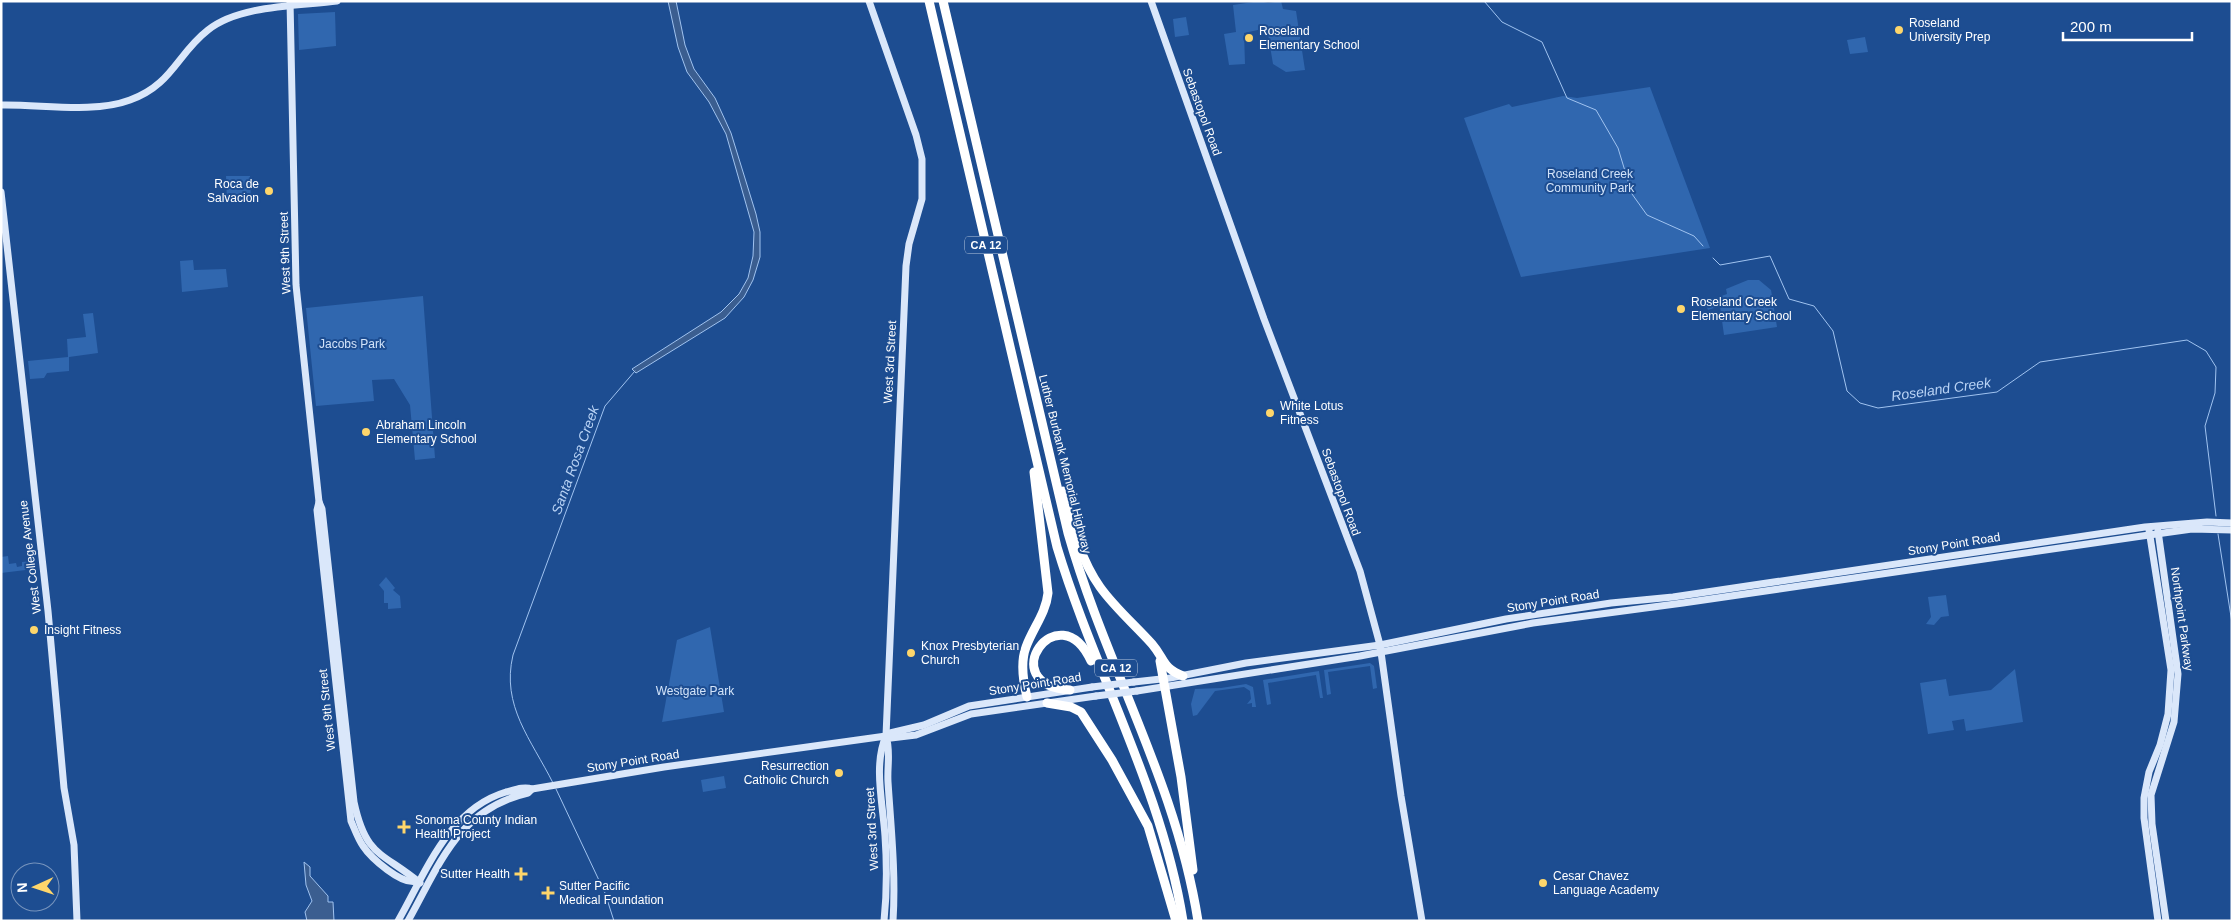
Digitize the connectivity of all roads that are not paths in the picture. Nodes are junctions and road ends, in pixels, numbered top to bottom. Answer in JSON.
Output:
{"nodes":[{"id":1,"x":337,"y":1,"type":"edge"},
{"id":2,"x":869,"y":1,"type":"edge"},
{"id":3,"x":924,"y":1,"type":"edge"},
{"id":4,"x":929,"y":1,"type":"edge"},
{"id":5,"x":944,"y":1,"type":"edge"},
{"id":6,"x":950,"y":1,"type":"edge"},
{"id":7,"x":1151,"y":1,"type":"edge"},
{"id":8,"x":290,"y":4,"type":"edge"},
{"id":9,"x":955,"y":52,"type":"junction"},
{"id":10,"x":941,"y":54,"type":"junction"},
{"id":11,"x":1,"y":105,"type":"edge"},
{"id":12,"x":1,"y":192,"type":"edge"},
{"id":13,"x":1041,"y":422,"type":"junction"},
{"id":14,"x":1031,"y":437,"type":"junction"},
{"id":15,"x":2232,"y":523,"type":"edge"},
{"id":16,"x":2148,"y":527,"type":"junction"},
{"id":17,"x":2158,"y":530,"type":"junction"},
{"id":18,"x":2232,"y":530,"type":"edge"},
{"id":19,"x":2150,"y":535,"type":"junction"},
{"id":20,"x":1458,"y":630,"type":"junction"},
{"id":21,"x":1141,"y":633,"type":"junction"},
{"id":22,"x":1439,"y":641,"type":"junction"},
{"id":23,"x":1381,"y":648,"type":"junction"},
{"id":24,"x":1182,"y":676,"type":"junction"},
{"id":25,"x":1164,"y":683,"type":"junction"},
{"id":26,"x":1070,"y":690,"type":"junction"},
{"id":27,"x":1027,"y":697,"type":"junction"},
{"id":28,"x":1047,"y":703,"type":"junction"},
{"id":29,"x":1124,"y":726,"type":"junction"},
{"id":30,"x":886,"y":736,"type":"junction"},
{"id":31,"x":532,"y":789,"type":"junction"},
{"id":32,"x":418,"y":882,"type":"junction"},
{"id":33,"x":1197,"y":917,"type":"edge"},
{"id":34,"x":77,"y":921,"type":"edge"},
{"id":35,"x":398,"y":921,"type":"edge"},
{"id":36,"x":408,"y":921,"type":"edge"},
{"id":37,"x":884,"y":921,"type":"edge"},
{"id":38,"x":893,"y":921,"type":"edge"},
{"id":39,"x":1176,"y":921,"type":"edge"},
{"id":40,"x":1183,"y":921,"type":"edge"},
{"id":41,"x":1422,"y":921,"type":"edge"},
{"id":42,"x":2158,"y":921,"type":"edge"},
{"id":43,"x":2166,"y":921,"type":"edge"}],
"edges":[{"from":1,"to":8,"type":"main road"},
{"from":2,"to":30,"type":"main road","name":"West 3rd Street"},
{"from":3,"to":10,"type":"highway"},
{"from":4,"to":10,"type":"highway","name":"Luther Burbank Memorial Highway","number":"CA 12"},
{"from":5,"to":9,"type":"highway","name":"Luther Burbank Memorial Highway","number":"CA 12"},
{"from":6,"to":9,"type":"highway"},
{"from":7,"to":23,"type":"main road","name":"Sebastopol Road"},
{"from":8,"to":11,"type":"main road"},
{"from":8,"to":32,"type":"main road","name":"West 9th Street"},
{"from":9,"to":13,"type":"highway","name":"Luther Burbank Memorial Highway","number":"CA 12"},
{"from":10,"to":14,"type":"highway","name":"Luther Burbank Memorial Highway","number":"CA 12"},
{"from":12,"to":34,"type":"main road","name":"West College Avenue"},
{"from":13,"to":21,"type":"highway"},
{"from":13,"to":33,"type":"highway","name":"Luther Burbank Memorial Highway","number":"CA 12"},
{"from":14,"to":27,"type":"highway"},
{"from":14,"to":29,"type":"highway","name":"Luther Burbank Memorial Highway","number":"CA 12"},
{"from":15,"to":17,"type":"main road","name":"Stony Point Road"},
{"from":16,"to":17,"type":"main road","name":"Stony Point Road"},
{"from":16,"to":19,"type":"main road","name":"Northpoint Parkway"},
{"from":16,"to":20,"type":"main road","name":"Stony Point Road"},
{"from":17,"to":18,"type":"main road","name":"Stony Point Road"},
{"from":17,"to":19,"type":"main road","name":"Stony Point Road"},
{"from":17,"to":43,"type":"main road","name":"Northpoint Parkway"},
{"from":19,"to":22,"type":"main road","name":"Stony Point Road"},
{"from":19,"to":42,"type":"main road","name":"Northpoint Parkway"},
{"from":20,"to":22,"type":"main road"},
{"from":20,"to":23,"type":"main road","name":"Stony Point Road"},
{"from":21,"to":24,"type":"highway"},
{"from":21,"to":25,"type":"highway"},
{"from":22,"to":23,"type":"main road","name":"Stony Point Road"},
{"from":23,"to":24,"type":"main road","name":"Stony Point Road"},
{"from":23,"to":25,"type":"main road","name":"Stony Point Road"},
{"from":23,"to":41,"type":"main road","name":"Sebastopol Road"},
{"from":24,"to":25,"type":"main road","name":"Stony Point Road"},
{"from":25,"to":26,"type":"main road","name":"Stony Point Road","bridge":true},
{"from":25,"to":28,"type":"main road","name":"Stony Point Road","bridge":true},
{"from":25,"to":33,"type":"highway"},
{"from":26,"to":27,"type":"main road","name":"Stony Point Road"},
{"from":26,"to":29,"type":"highway"},
{"from":27,"to":30,"type":"main road","name":"Stony Point Road"},
{"from":28,"to":30,"type":"main road","name":"Stony Point Road"},
{"from":28,"to":39,"type":"highway"},
{"from":29,"to":40,"type":"highway","name":"Luther Burbank Memorial Highway","number":"CA 12"},
{"from":30,"to":31,"type":"main road","name":"Stony Point Road"},
{"from":30,"to":37,"type":"main road","name":"West 3rd Street"},
{"from":30,"to":38,"type":"main road","name":"West 3rd Street"},
{"from":31,"to":32,"type":"main road","name":"Stony Point Road"},
{"from":31,"to":36,"type":"main road","name":"Stony Point Road"},
{"from":32,"to":35,"type":"main road","name":"Stony Point Road"}]}
